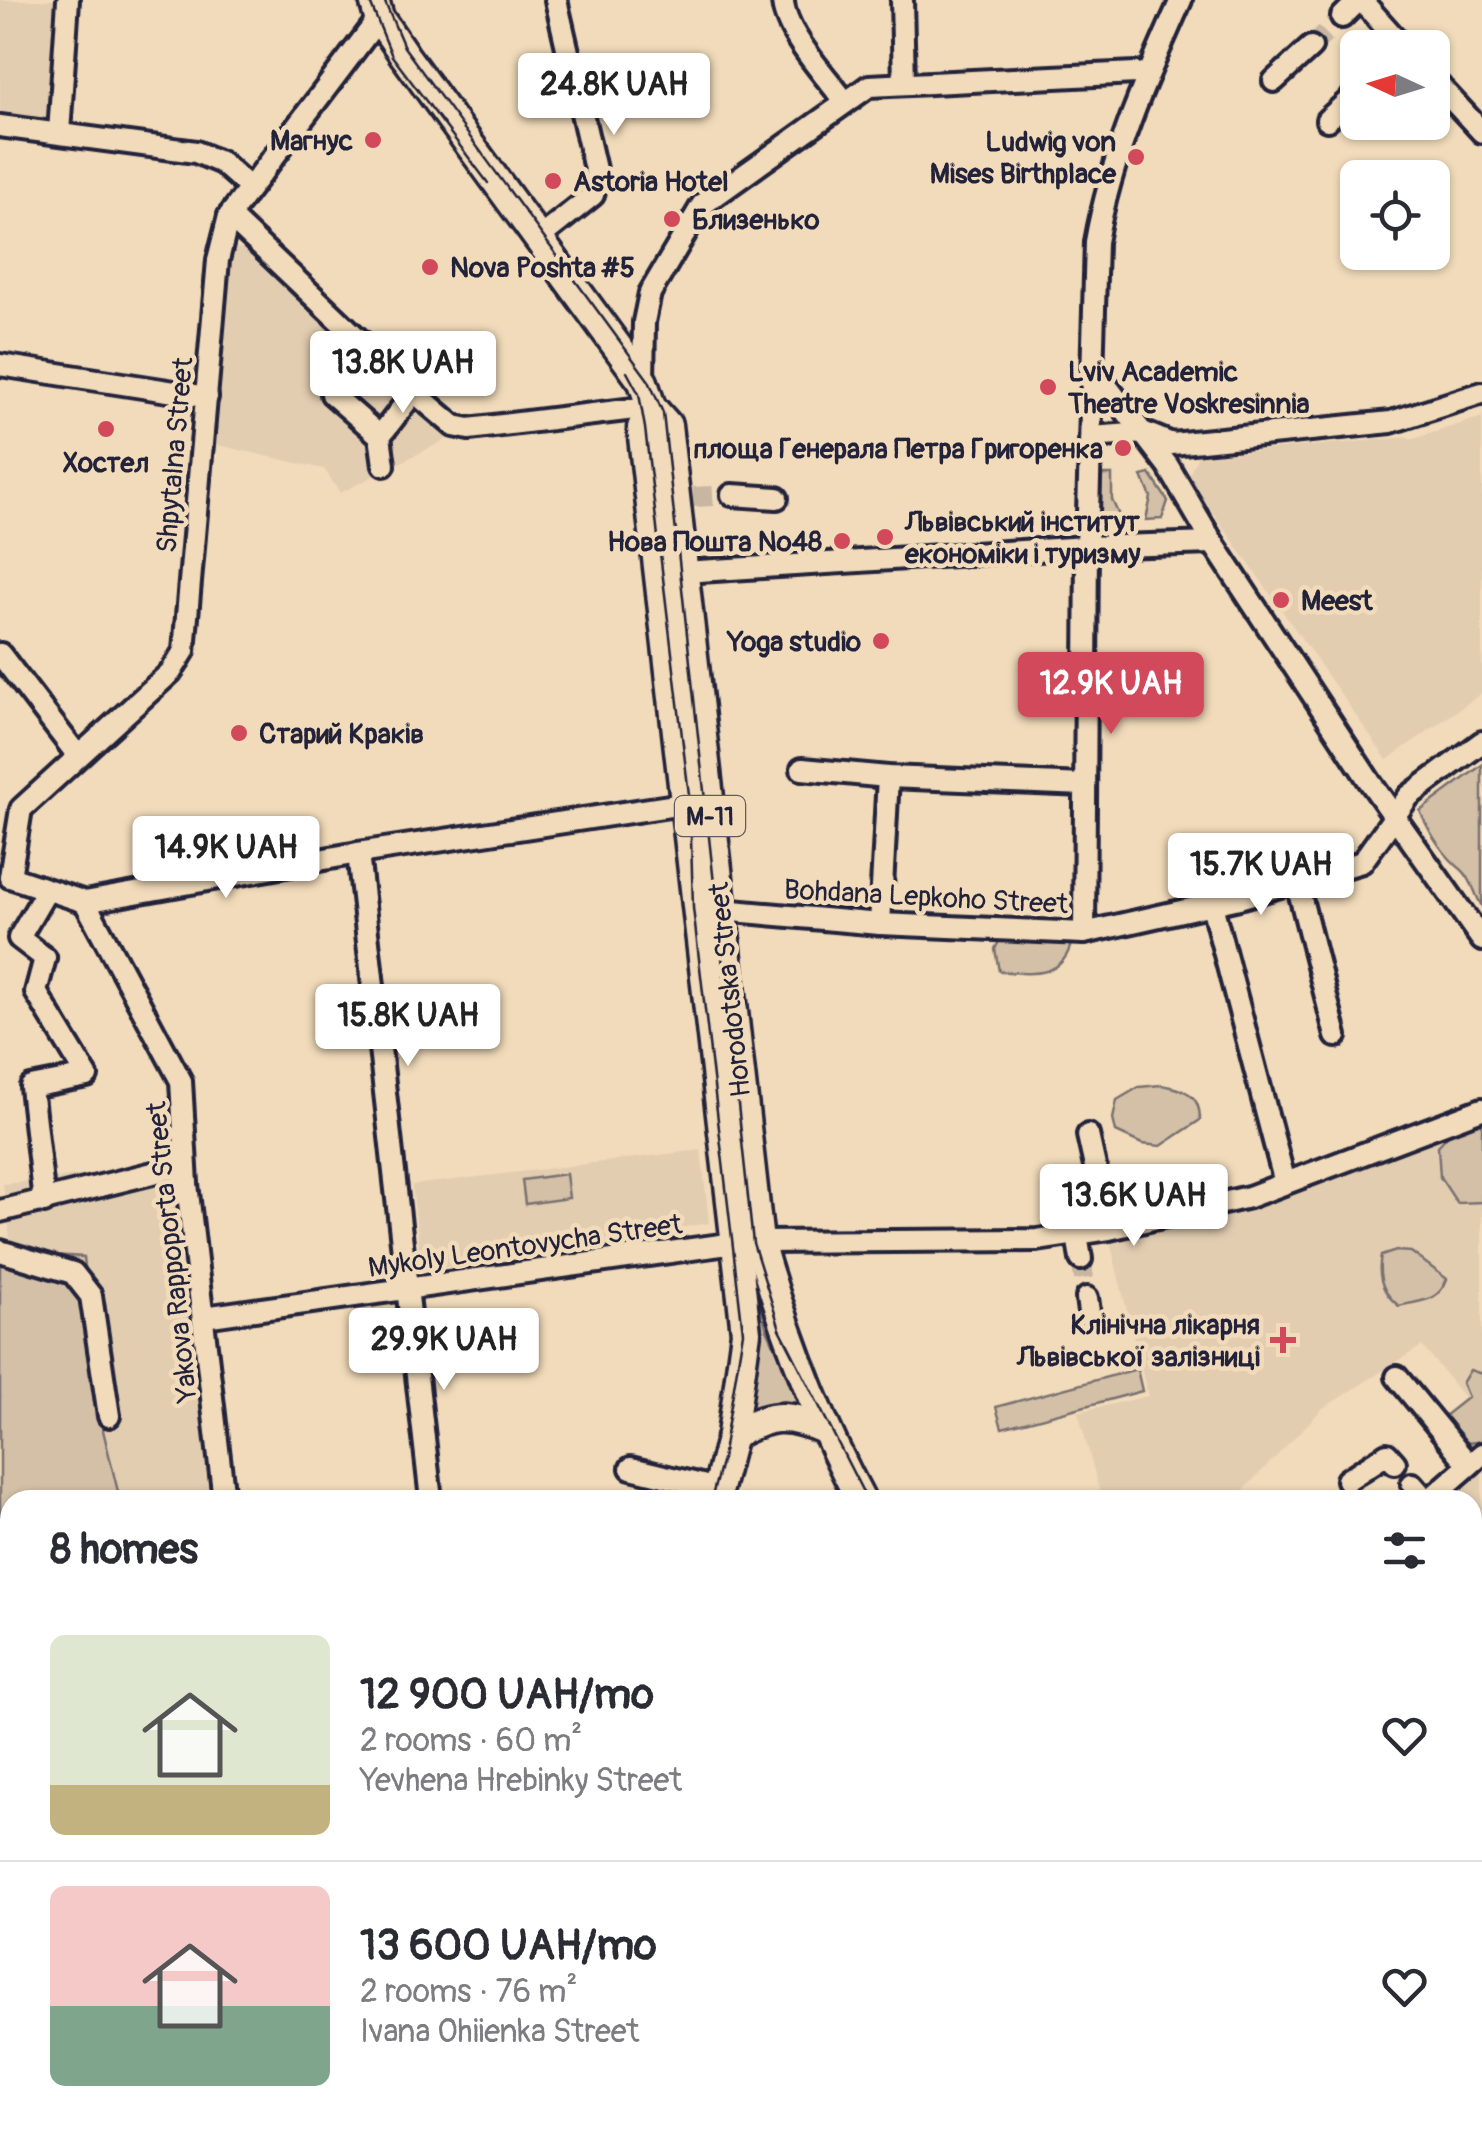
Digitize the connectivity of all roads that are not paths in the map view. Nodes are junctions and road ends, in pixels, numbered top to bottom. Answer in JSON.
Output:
{"nodes":[{"id":1,"x":68,"y":0,"type":"edge"},
{"id":2,"x":556,"y":0,"type":"edge"},
{"id":3,"x":783,"y":0,"type":"edge"},
{"id":4,"x":902,"y":0,"type":"edge"},
{"id":5,"x":1181,"y":0,"type":"edge"},
{"id":6,"x":1360,"y":0,"type":"edge"},
{"id":7,"x":376,"y":9,"type":"edge"},
{"id":8,"x":1342,"y":17,"type":"tunnel mouth"},
{"id":9,"x":1388,"y":30,"type":"edge"},
{"id":10,"x":1311,"y":47,"type":"tunnel mouth"},
{"id":11,"x":1146,"y":75,"type":"junction"},
{"id":12,"x":1274,"y":81,"type":"dead end"},
{"id":13,"x":904,"y":83,"type":"junction"},
{"id":14,"x":1450,"y":97,"type":"edge"},
{"id":15,"x":845,"y":102,"type":"junction"},
{"id":16,"x":1340,"y":109,"type":"edge"},
{"id":17,"x":1327,"y":120,"type":"dead end"},
{"id":18,"x":0,"y":126,"type":"edge"},
{"id":19,"x":1482,"y":132,"type":"edge"},
{"id":20,"x":59,"y":133,"type":"junction"},
{"id":21,"x":250,"y":187,"type":"junction"},
{"id":22,"x":229,"y":216,"type":"junction"},
{"id":23,"x":539,"y":238,"type":"junction"},
{"id":24,"x":0,"y":366,"type":"edge"},
{"id":25,"x":1093,"y":368,"type":"junction"},
{"id":26,"x":414,"y":392,"type":"junction"},
{"id":27,"x":1482,"y":392,"type":"edge"},
{"id":28,"x":332,"y":394,"type":"dead end"},
{"id":29,"x":647,"y":395,"type":"junction"},
{"id":30,"x":207,"y":397,"type":"junction"},
{"id":31,"x":1145,"y":433,"type":"junction"},
{"id":32,"x":380,"y":436,"type":"junction"},
{"id":33,"x":1091,"y":437,"type":"junction"},
{"id":34,"x":384,"y":465,"type":"dead end"},
{"id":35,"x":732,"y":495,"type":"tunnel mouth"},
{"id":36,"x":778,"y":498,"type":"dead end"},
{"id":37,"x":1213,"y":543,"type":"junction"},
{"id":38,"x":1087,"y":547,"type":"junction"},
{"id":39,"x":671,"y":573,"type":"junction"},
{"id":40,"x":0,"y":654,"type":"edge"},
{"id":41,"x":1482,"y":742,"type":"edge"},
{"id":42,"x":78,"y":756,"type":"junction"},
{"id":43,"x":802,"y":769,"type":"dead end"},
{"id":44,"x":888,"y":777,"type":"junction"},
{"id":45,"x":1085,"y":785,"type":"junction"},
{"id":46,"x":697,"y":802,"type":"junction"},
{"id":47,"x":1396,"y":816,"type":"junction"},
{"id":48,"x":358,"y":853,"type":"junction"},
{"id":49,"x":3,"y":882,"type":"edge"},
{"id":50,"x":1297,"y":883,"type":"junction"},
{"id":51,"x":47,"y":890,"type":"junction"},
{"id":52,"x":84,"y":902,"type":"junction"},
{"id":53,"x":1212,"y":904,"type":"junction"},
{"id":54,"x":709,"y":909,"type":"junction"},
{"id":55,"x":880,"y":924,"type":"junction"},
{"id":56,"x":1084,"y":932,"type":"junction"},
{"id":57,"x":1482,"y":940,"type":"edge"},
{"id":58,"x":1336,"y":1036,"type":"dead end"},
{"id":59,"x":1482,"y":1109,"type":"edge"},
{"id":60,"x":1088,"y":1135,"type":"dead end"},
{"id":61,"x":1098,"y":1180,"type":"tunnel mouth"},
{"id":62,"x":1286,"y":1183,"type":"junction"},
{"id":63,"x":187,"y":1184,"type":"junction"},
{"id":64,"x":44,"y":1202,"type":"junction"},
{"id":65,"x":0,"y":1212,"type":"edge"},
{"id":66,"x":1077,"y":1236,"type":"junction"},
{"id":67,"x":747,"y":1243,"type":"junction"},
{"id":68,"x":0,"y":1251,"type":"edge"},
{"id":69,"x":1081,"y":1259,"type":"tunnel mouth"},
{"id":70,"x":408,"y":1290,"type":"junction"},
{"id":71,"x":204,"y":1317,"type":"junction"},
{"id":72,"x":1397,"y":1377,"type":"dead end"},
{"id":73,"x":109,"y":1416,"type":"dead end"},
{"id":74,"x":824,"y":1428,"type":"junction"},
{"id":75,"x":732,"y":1435,"type":"junction"},
{"id":76,"x":1476,"y":1460,"type":"edge"},
{"id":77,"x":1394,"y":1463,"type":"dead end"},
{"id":78,"x":630,"y":1468,"type":"dead end"},
{"id":79,"x":1347,"y":1480,"type":"dead end"},
{"id":80,"x":223,"y":1490,"type":"edge"},
{"id":81,"x":429,"y":1490,"type":"edge"},
{"id":82,"x":701,"y":1490,"type":"edge"},
{"id":83,"x":718,"y":1490,"type":"edge"},
{"id":84,"x":856,"y":1490,"type":"edge"},
{"id":85,"x":1437,"y":1490,"type":"edge"}],
"edges":[{"from":1,"to":20,"type":"street"},
{"from":2,"to":23,"type":"street"},
{"from":3,"to":15,"type":"street"},
{"from":4,"to":13,"type":"street"},
{"from":5,"to":11,"type":"street"},
{"from":6,"to":8,"type":"street"},
{"from":6,"to":9,"type":"street"},
{"from":7,"to":21,"type":"street","name":"Shpytalna Street"},
{"from":7,"to":23,"type":"main road"},
{"from":10,"to":12,"type":"street"},
{"from":11,"to":13,"type":"street"},
{"from":11,"to":25,"type":"street"},
{"from":13,"to":15,"type":"street"},
{"from":14,"to":19,"type":"street"},
{"from":15,"to":29,"type":"street"},
{"from":16,"to":17,"type":"street"},
{"from":18,"to":20,"type":"street"},
{"from":20,"to":21,"type":"street"},
{"from":21,"to":22,"type":"street","name":"Shpytalna Street"},
{"from":22,"to":26,"type":"street"},
{"from":22,"to":30,"type":"street","name":"Shpytalna Street"},
{"from":23,"to":29,"type":"main road"},
{"from":24,"to":30,"type":"street"},
{"from":25,"to":31,"type":"street"},
{"from":25,"to":33,"type":"street"},
{"from":26,"to":29,"type":"street"},
{"from":26,"to":32,"type":"street"},
{"from":27,"to":31,"type":"street"},
{"from":28,"to":32,"type":"street"},
{"from":29,"to":39,"type":"main road","name":"Horodotska Street","number":"М-11"},
{"from":30,"to":42,"type":"street","name":"Shpytalna Street"},
{"from":31,"to":33,"type":"street"},
{"from":31,"to":37,"type":"street"},
{"from":32,"to":34,"type":"street"},
{"from":33,"to":38,"type":"street"},
{"from":35,"to":36,"type":"street"},
{"from":37,"to":38,"type":"street"},
{"from":37,"to":47,"type":"street"},
{"from":38,"to":39,"type":"street"},
{"from":38,"to":45,"type":"street"},
{"from":39,"to":46,"type":"main road","name":"Horodotska Street","number":"М-11"},
{"from":40,"to":42,"type":"street"},
{"from":41,"to":47,"type":"street","name":"Bohdana Lepkoho Street"},
{"from":42,"to":49,"type":"street","name":"Shpytalna Street"},
{"from":43,"to":44,"type":"street"},
{"from":44,"to":45,"type":"street"},
{"from":44,"to":55,"type":"street"},
{"from":45,"to":56,"type":"street"},
{"from":46,"to":48,"type":"street"},
{"from":46,"to":54,"type":"main road","name":"Horodotska Street","number":"М-11"},
{"from":47,"to":50,"type":"street","name":"Bohdana Lepkoho Street"},
{"from":47,"to":57,"type":"street"},
{"from":48,"to":52,"type":"street"},
{"from":48,"to":70,"type":"street"},
{"from":49,"to":51,"type":"street"},
{"from":50,"to":53,"type":"street","name":"Bohdana Lepkoho Street"},
{"from":50,"to":58,"type":"street"},
{"from":51,"to":52,"type":"street"},
{"from":51,"to":64,"type":"street"},
{"from":52,"to":63,"type":"street","name":"Yakova Rappoporta Street"},
{"from":53,"to":56,"type":"street","name":"Bohdana Lepkoho Street"},
{"from":53,"to":62,"type":"street"},
{"from":54,"to":55,"type":"street","name":"Bohdana Lepkoho Street"},
{"from":54,"to":67,"type":"main road","name":"Horodotska Street","number":"М-11"},
{"from":55,"to":56,"type":"street","name":"Bohdana Lepkoho Street"},
{"from":59,"to":62,"type":"street","name":"Mykoly Leontovycha Street"},
{"from":60,"to":61,"type":"street"},
{"from":62,"to":66,"type":"street","name":"Mykoly Leontovycha Street"},
{"from":63,"to":64,"type":"street"},
{"from":63,"to":71,"type":"street","name":"Yakova Rappoporta Street"},
{"from":64,"to":65,"type":"street"},
{"from":66,"to":67,"type":"street","name":"Mykoly Leontovycha Street"},
{"from":66,"to":69,"type":"street"},
{"from":67,"to":70,"type":"street","name":"Mykoly Leontovycha Street"},
{"from":67,"to":74,"type":"main road","name":"Horodotska Street","number":"М-11"},
{"from":67,"to":75,"type":"main road","number":"М-11"},
{"from":68,"to":73,"type":"street"},
{"from":70,"to":71,"type":"street","name":"Mykoly Leontovycha Street"},
{"from":70,"to":81,"type":"street"},
{"from":71,"to":80,"type":"street","name":"Yakova Rappoporta Street"},
{"from":72,"to":76,"type":"street"},
{"from":74,"to":75,"type":"main road"},
{"from":74,"to":84,"type":"main road","name":"Horodotska Street","number":"М-11"},
{"from":75,"to":83,"type":"main road","number":"М-11"},
{"from":76,"to":85,"type":"street"},
{"from":77,"to":79,"type":"street"},
{"from":78,"to":82,"type":"street"}]}
